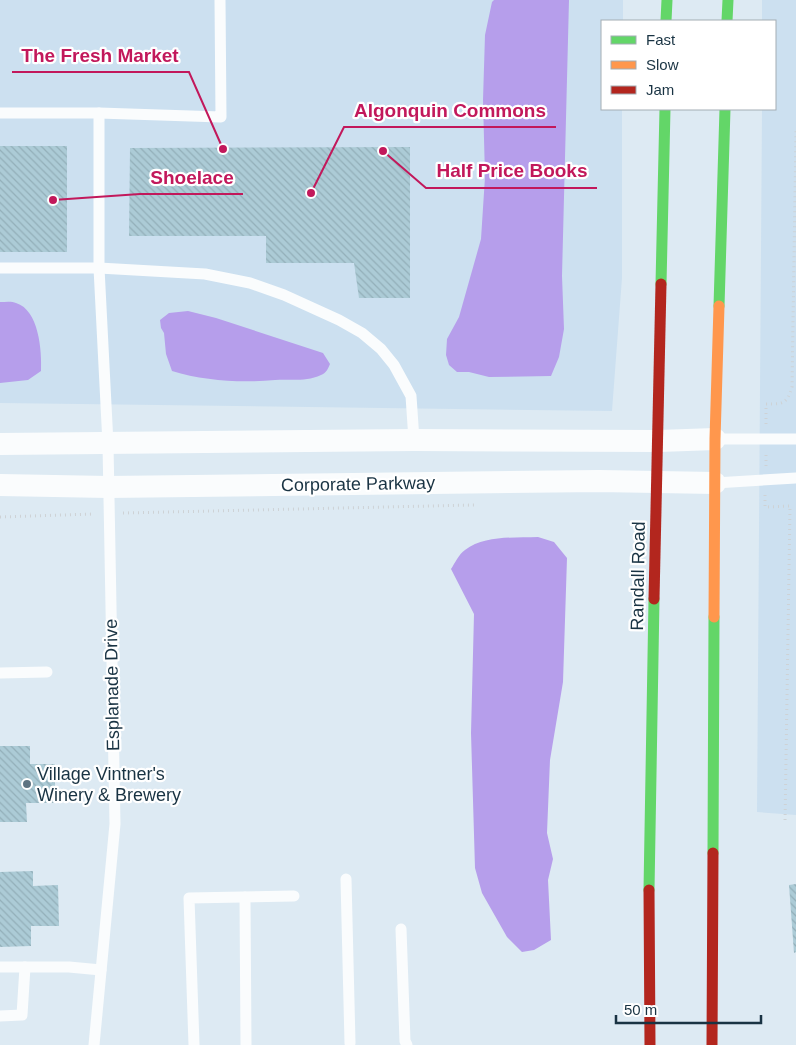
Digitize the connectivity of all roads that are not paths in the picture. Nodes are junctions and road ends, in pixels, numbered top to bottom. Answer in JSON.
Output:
{"nodes":[{"id":1,"x":220,"y":0,"type":"edge"},
{"id":2,"x":667,"y":0,"type":"edge"},
{"id":3,"x":728,"y":0,"type":"edge"},
{"id":4,"x":666,"y":20,"type":"edge"},
{"id":5,"x":727,"y":20,"type":"edge"},
{"id":6,"x":665,"y":110,"type":"edge"},
{"id":7,"x":725,"y":110,"type":"edge"},
{"id":8,"x":0,"y":113,"type":"edge"},
{"id":9,"x":99,"y":113,"type":"junction"},
{"id":10,"x":0,"y":268,"type":"edge"},
{"id":11,"x":99,"y":268,"type":"junction"},
{"id":12,"x":715,"y":439,"type":"junction"},
{"id":13,"x":796,"y":439,"type":"edge"},
{"id":14,"x":414,"y":440,"type":"junction"},
{"id":15,"x":658,"y":441,"type":"junction"},
{"id":16,"x":0,"y":444,"type":"edge"},
{"id":17,"x":108,"y":444,"type":"junction"},
{"id":18,"x":796,"y":478,"type":"edge"},
{"id":19,"x":658,"y":483,"type":"junction"},
{"id":20,"x":715,"y":483,"type":"junction"},
{"id":21,"x":0,"y":485,"type":"edge"},
{"id":22,"x":108,"y":487,"type":"junction"},
{"id":23,"x":47,"y":672,"type":"dead end"},
{"id":24,"x":0,"y":673,"type":"edge"},
{"id":25,"x":346,"y":879,"type":"dead end"},
{"id":26,"x":245,"y":896,"type":"junction"},
{"id":27,"x":294,"y":896,"type":"dead end"},
{"id":28,"x":401,"y":929,"type":"dead end"},
{"id":29,"x":0,"y":967,"type":"edge"},
{"id":30,"x":25,"y":967,"type":"junction"},
{"id":31,"x":101,"y":970,"type":"junction"},
{"id":32,"x":0,"y":1016,"type":"edge"},
{"id":33,"x":350,"y":1042,"type":"dead end"},
{"id":34,"x":94,"y":1045,"type":"edge"},
{"id":35,"x":194,"y":1045,"type":"edge"},
{"id":36,"x":246,"y":1045,"type":"edge"},
{"id":37,"x":407,"y":1045,"type":"edge"},
{"id":38,"x":650,"y":1045,"type":"edge"},
{"id":39,"x":712,"y":1045,"type":"edge"}],
"edges":[{"from":1,"to":9,"type":"lane"},
{"from":2,"to":4,"type":"main road"},
{"from":3,"to":5,"type":"main road"},
{"from":6,"to":15,"type":"main road","name":"Randall Road"},
{"from":7,"to":12,"type":"main road"},
{"from":8,"to":9,"type":"lane"},
{"from":9,"to":11,"type":"lane","name":"Esplanade Drive"},
{"from":10,"to":11,"type":"lane"},
{"from":11,"to":14,"type":"lane"},
{"from":11,"to":17,"type":"lane","name":"Esplanade Drive"},
{"from":12,"to":13,"type":"lane"},
{"from":12,"to":15,"type":"street"},
{"from":12,"to":20,"type":"main road"},
{"from":14,"to":15,"type":"street"},
{"from":14,"to":17,"type":"street"},
{"from":15,"to":19,"type":"main road","name":"Randall Road"},
{"from":16,"to":17,"type":"street"},
{"from":17,"to":22,"type":"lane","name":"Esplanade Drive"},
{"from":18,"to":20,"type":"lane"},
{"from":19,"to":20,"type":"street","name":"Corporate Parkway"},
{"from":19,"to":22,"type":"street","name":"Corporate Parkway"},
{"from":19,"to":38,"type":"main road","name":"Randall Road"},
{"from":20,"to":39,"type":"main road"},
{"from":21,"to":22,"type":"street","name":"Corporate Parkway"},
{"from":22,"to":31,"type":"lane","name":"Esplanade Drive"},
{"from":23,"to":24,"type":"lane"},
{"from":25,"to":33,"type":"lane"},
{"from":26,"to":27,"type":"lane"},
{"from":26,"to":35,"type":"lane"},
{"from":26,"to":36,"type":"lane"},
{"from":28,"to":37,"type":"lane"},
{"from":29,"to":30,"type":"lane"},
{"from":30,"to":31,"type":"lane"},
{"from":30,"to":32,"type":"lane"},
{"from":31,"to":34,"type":"lane","name":"Esplanade Drive"}]}
